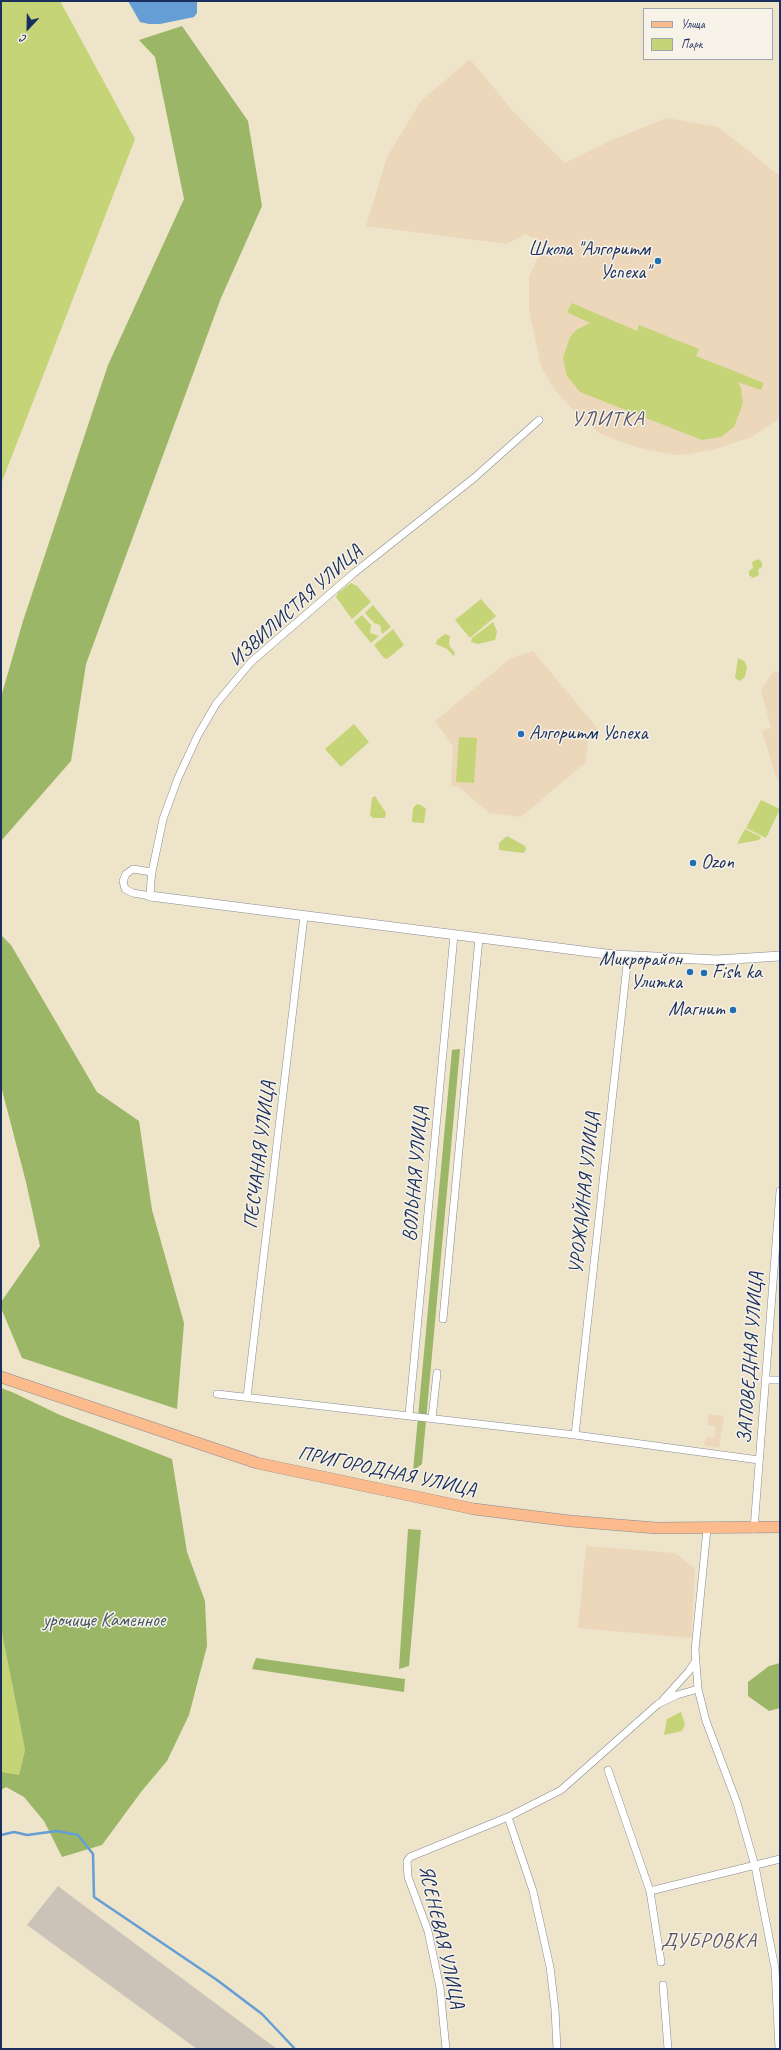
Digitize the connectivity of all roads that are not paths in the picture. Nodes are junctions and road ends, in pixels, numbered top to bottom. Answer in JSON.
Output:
{"nodes":[{"id":1,"x":539,"y":420,"type":"dead end"},
{"id":2,"x":152,"y":872,"type":"junction"},
{"id":3,"x":150,"y":896,"type":"junction"},
{"id":4,"x":304,"y":916,"type":"junction"},
{"id":5,"x":454,"y":935,"type":"junction"},
{"id":6,"x":479,"y":938,"type":"junction"},
{"id":7,"x":628,"y":956,"type":"junction"},
{"id":8,"x":780,"y":956,"type":"edge"},
{"id":9,"x":780,"y":1190,"type":"edge"},
{"id":10,"x":443,"y":1319,"type":"dead end"},
{"id":11,"x":437,"y":1373,"type":"dead end"},
{"id":12,"x":1,"y":1377,"type":"edge"},
{"id":13,"x":765,"y":1380,"type":"junction"},
{"id":14,"x":780,"y":1380,"type":"edge"},
{"id":15,"x":217,"y":1394,"type":"dead end"},
{"id":16,"x":247,"y":1397,"type":"junction"},
{"id":17,"x":409,"y":1415,"type":"junction"},
{"id":18,"x":432,"y":1418,"type":"junction"},
{"id":19,"x":575,"y":1435,"type":"junction"},
{"id":20,"x":759,"y":1460,"type":"junction"},
{"id":21,"x":780,"y":1528,"type":"edge"},
{"id":22,"x":707,"y":1529,"type":"junction"},
{"id":23,"x":754,"y":1529,"type":"junction"},
{"id":24,"x":695,"y":1662,"type":"junction"},
{"id":25,"x":698,"y":1689,"type":"junction"},
{"id":26,"x":658,"y":1704,"type":"junction"},
{"id":27,"x":608,"y":1770,"type":"dead end"},
{"id":28,"x":508,"y":1817,"type":"junction"},
{"id":29,"x":780,"y":1860,"type":"edge"},
{"id":30,"x":755,"y":1866,"type":"junction"},
{"id":31,"x":650,"y":1892,"type":"junction"},
{"id":32,"x":661,"y":1962,"type":"dead end"},
{"id":33,"x":663,"y":1985,"type":"dead end"},
{"id":34,"x":446,"y":2049,"type":"edge"},
{"id":35,"x":556,"y":2049,"type":"edge"},
{"id":36,"x":668,"y":2049,"type":"edge"},
{"id":37,"x":779,"y":2049,"type":"edge"}],
"edges":[{"from":1,"to":2,"type":"street","name":"ИЗВИЛИСТАЯ УЛИЦА"},
{"from":2,"to":3,"type":"street","name":"ИЗВИЛИСТАЯ УЛИЦА"},
{"from":2,"to":3,"type":"street"},
{"from":3,"to":4,"type":"street"},
{"from":4,"to":5,"type":"street"},
{"from":4,"to":16,"type":"street","name":"ПЕСЧАНАЯ УЛИЦА"},
{"from":5,"to":6,"type":"street"},
{"from":5,"to":17,"type":"street","name":"ВОЛЬНАЯ УЛИЦА"},
{"from":6,"to":7,"type":"street"},
{"from":6,"to":10,"type":"street","name":"ВОЛЬНАЯ УЛИЦА"},
{"from":7,"to":8,"type":"street"},
{"from":7,"to":19,"type":"street","name":"УРОЖАЙНАЯ УЛИЦА"},
{"from":9,"to":13,"type":"street","name":"ЗАПОВЕДНАЯ УЛИЦА"},
{"from":11,"to":18,"type":"street"},
{"from":12,"to":22,"type":"main road","name":"ПРИГОРОДНАЯ УЛИЦА"},
{"from":13,"to":14,"type":"street"},
{"from":13,"to":20,"type":"street","name":"ЗАПОВЕДНАЯ УЛИЦА"},
{"from":15,"to":16,"type":"street"},
{"from":16,"to":17,"type":"street"},
{"from":17,"to":18,"type":"street"},
{"from":18,"to":19,"type":"street"},
{"from":19,"to":20,"type":"street"},
{"from":20,"to":23,"type":"street","name":"ЗАПОВЕДНАЯ УЛИЦА"},
{"from":21,"to":23,"type":"main road","name":"ПРИГОРОДНАЯ УЛИЦА"},
{"from":22,"to":23,"type":"main road","name":"ПРИГОРОДНАЯ УЛИЦА"},
{"from":22,"to":24,"type":"street"},
{"from":24,"to":25,"type":"street"},
{"from":24,"to":26,"type":"street"},
{"from":25,"to":26,"type":"street"},
{"from":25,"to":30,"type":"street"},
{"from":26,"to":28,"type":"street"},
{"from":27,"to":31,"type":"street"},
{"from":28,"to":34,"type":"street","name":"ЯСЕНЕВАЯ УЛИЦА"},
{"from":28,"to":35,"type":"street"},
{"from":29,"to":30,"type":"street"},
{"from":30,"to":31,"type":"street"},
{"from":30,"to":37,"type":"street"},
{"from":31,"to":32,"type":"street"},
{"from":33,"to":36,"type":"street"}]}
